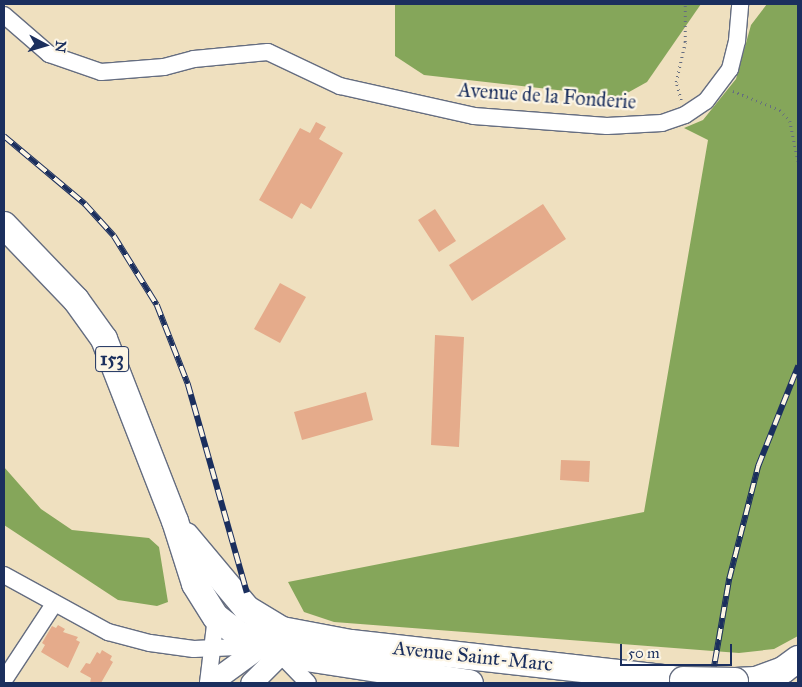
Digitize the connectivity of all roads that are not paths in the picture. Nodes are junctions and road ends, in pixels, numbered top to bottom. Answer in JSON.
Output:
{"nodes":[{"id":1,"x":740,"y":4,"type":"edge"},
{"id":2,"x":4,"y":15,"type":"edge"},
{"id":3,"x":4,"y":226,"type":"edge"},
{"id":4,"x":175,"y":521,"type":"junction"},
{"id":5,"x":4,"y":575,"type":"edge"},
{"id":6,"x":54,"y":604,"type":"junction"},
{"id":7,"x":216,"y":617,"type":"junction"},
{"id":8,"x":275,"y":643,"type":"junction"},
{"id":9,"x":214,"y":650,"type":"junction"},
{"id":10,"x":786,"y":671,"type":"edge"},
{"id":11,"x":6,"y":677,"type":"dead end"},
{"id":12,"x":209,"y":683,"type":"edge"},
{"id":13,"x":251,"y":683,"type":"edge"},
{"id":14,"x":308,"y":683,"type":"edge"},
{"id":15,"x":470,"y":683,"type":"edge"}],
"edges":[{"from":1,"to":2,"type":"street","name":"Avenue de la Fonderie"},
{"from":3,"to":4,"type":"main road","number":"153"},
{"from":4,"to":7,"type":"main road","number":"153"},
{"from":4,"to":8,"type":"main road","number":"153"},
{"from":5,"to":6,"type":"street"},
{"from":6,"to":9,"type":"street"},
{"from":6,"to":11,"type":"street"},
{"from":7,"to":8,"type":"main road","number":"153"},
{"from":7,"to":9,"type":"street"},
{"from":8,"to":9,"type":"street"},
{"from":8,"to":10,"type":"main road","name":"Avenue Saint-Marc","number":"153","bridge":true},
{"from":8,"to":12,"type":"street"},
{"from":8,"to":13,"type":"street"},
{"from":8,"to":14,"type":"street"},
{"from":8,"to":15,"type":"main road","name":"Avenue Saint-Marc","number":"153"},
{"from":9,"to":12,"type":"street"}]}
